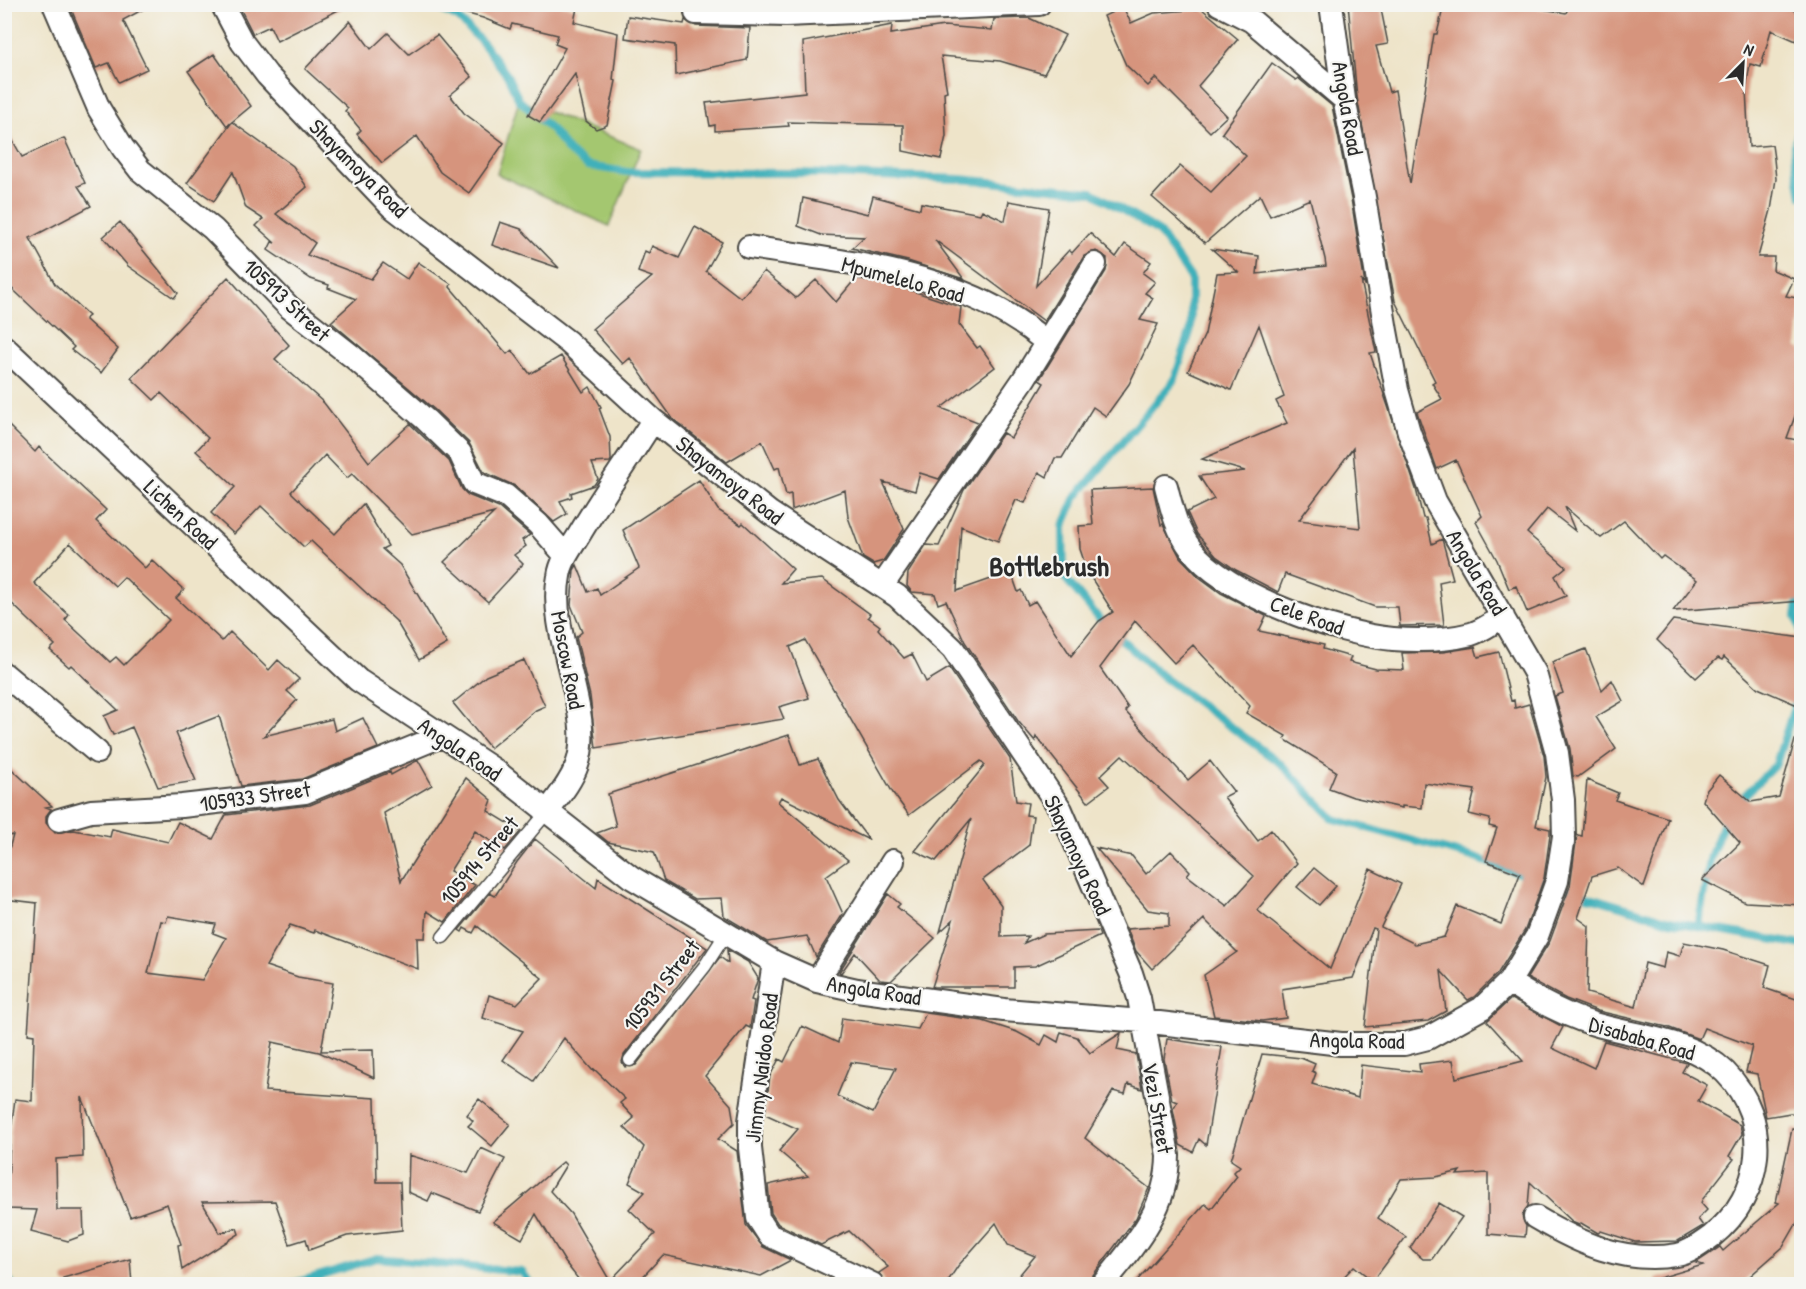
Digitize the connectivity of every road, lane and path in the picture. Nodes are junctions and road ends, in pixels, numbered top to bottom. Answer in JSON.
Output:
{"nodes":[{"id":1,"x":54,"y":4,"type":"edge"},
{"id":2,"x":222,"y":4,"type":"edge"},
{"id":3,"x":1039,"y":4,"type":"edge"},
{"id":4,"x":1219,"y":4,"type":"edge"},
{"id":5,"x":1331,"y":4,"type":"edge"},
{"id":6,"x":696,"y":13,"type":"dead end"},
{"id":7,"x":1344,"y":99,"type":"junction"},
{"id":8,"x":749,"y":247,"type":"dead end"},
{"id":9,"x":1095,"y":264,"type":"dead end"},
{"id":10,"x":1045,"y":341,"type":"junction"},
{"id":11,"x":4,"y":348,"type":"edge"},
{"id":12,"x":653,"y":420,"type":"junction"},
{"id":13,"x":1166,"y":486,"type":"dead end"},
{"id":14,"x":566,"y":556,"type":"junction"},
{"id":15,"x":882,"y":586,"type":"junction"},
{"id":16,"x":1503,"y":617,"type":"junction"},
{"id":17,"x":4,"y":674,"type":"edge"},
{"id":18,"x":358,"y":680,"type":"joint"},
{"id":19,"x":441,"y":736,"type":"junction"},
{"id":20,"x":98,"y":752,"type":"dead end"},
{"id":21,"x":548,"y":811,"type":"junction"},
{"id":22,"x":59,"y":820,"type":"dead end"},
{"id":23,"x":893,"y":861,"type":"dead end"},
{"id":24,"x":725,"y":935,"type":"junction"},
{"id":25,"x":443,"y":937,"type":"dead end"},
{"id":26,"x":774,"y":962,"type":"junction"},
{"id":27,"x":817,"y":981,"type":"junction"},
{"id":28,"x":1509,"y":982,"type":"junction"},
{"id":29,"x":1142,"y":1021,"type":"junction"},
{"id":30,"x":630,"y":1060,"type":"dead end"},
{"id":31,"x":1535,"y":1217,"type":"dead end"},
{"id":32,"x":872,"y":1284,"type":"edge"},
{"id":33,"x":1103,"y":1284,"type":"edge"}],
"edges":[{"from":1,"to":14,"type":"street","name":"105913 Street"},
{"from":2,"to":12,"type":"street","name":"Shayamoya Road"},
{"from":3,"to":6,"type":"street"},
{"from":4,"to":7,"type":"street"},
{"from":5,"to":7,"type":"street","name":"Angola Road"},
{"from":7,"to":16,"type":"street","name":"Angola Road"},
{"from":8,"to":10,"type":"street","name":"Mpumelelo Road"},
{"from":9,"to":10,"type":"street"},
{"from":10,"to":15,"type":"street"},
{"from":11,"to":18,"type":"street","name":"Lichen Road"},
{"from":12,"to":14,"type":"street","name":"Moscow Road"},
{"from":12,"to":15,"type":"street","name":"Shayamoya Road"},
{"from":13,"to":16,"type":"street","name":"Cele Road"},
{"from":14,"to":21,"type":"street","name":"Moscow Road"},
{"from":15,"to":29,"type":"street","name":"Shayamoya Road"},
{"from":16,"to":28,"type":"street","name":"Angola Road"},
{"from":17,"to":20,"type":"street"},
{"from":18,"to":19,"type":"street","name":"Angola Road"},
{"from":19,"to":21,"type":"street","name":"Angola Road"},
{"from":19,"to":22,"type":"street","name":"105933 Street"},
{"from":21,"to":24,"type":"street","name":"Angola Road"},
{"from":21,"to":25,"type":"lane","name":"105914 Street"},
{"from":23,"to":27,"type":"street"},
{"from":24,"to":26,"type":"street","name":"Angola Road"},
{"from":24,"to":30,"type":"lane","name":"105931 Street"},
{"from":26,"to":27,"type":"street","name":"Angola Road"},
{"from":26,"to":32,"type":"street","name":"Jimmy Naidoo Road"},
{"from":27,"to":29,"type":"street","name":"Angola Road"},
{"from":28,"to":29,"type":"street","name":"Angola Road"},
{"from":28,"to":31,"type":"street","name":"Disababa Road"},
{"from":29,"to":33,"type":"street","name":"Vezi Street"}]}
